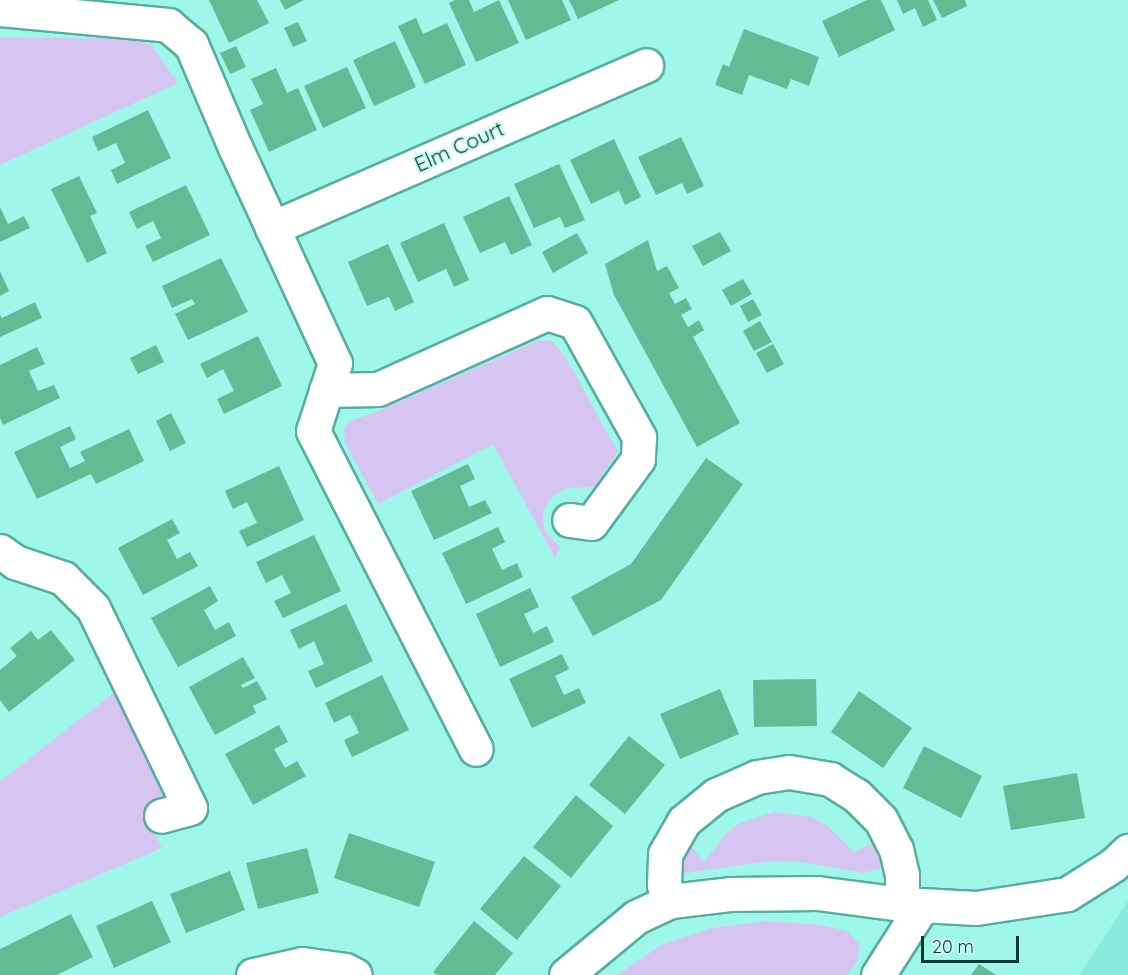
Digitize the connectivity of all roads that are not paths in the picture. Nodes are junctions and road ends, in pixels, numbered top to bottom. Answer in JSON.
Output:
{"nodes":[{"id":1,"x":0,"y":9,"type":"edge"},
{"id":2,"x":91,"y":9,"type":"edge"},
{"id":3,"x":646,"y":65,"type":"dead end"},
{"id":4,"x":272,"y":228,"type":"junction"},
{"id":5,"x":326,"y":390,"type":"junction"},
{"id":6,"x":569,"y":520,"type":"dead end"},
{"id":7,"x":5,"y":562,"type":"edge"},
{"id":8,"x":476,"y":749,"type":"dead end"},
{"id":9,"x":161,"y":816,"type":"dead end"},
{"id":10,"x":1128,"y":851,"type":"edge"},
{"id":11,"x":671,"y":902,"type":"junction"},
{"id":12,"x":912,"y":905,"type":"junction"},
{"id":13,"x":254,"y":975,"type":"edge"},
{"id":14,"x":355,"y":975,"type":"edge"},
{"id":15,"x":566,"y":975,"type":"edge"},
{"id":16,"x":878,"y":975,"type":"edge"}],
"edges":[{"from":1,"to":2,"type":"street"},
{"from":2,"to":4,"type":"street"},
{"from":3,"to":4,"type":"street","name":"Elm Court"},
{"from":4,"to":5,"type":"street"},
{"from":5,"to":6,"type":"street"},
{"from":5,"to":8,"type":"street"},
{"from":7,"to":9,"type":"street"},
{"from":10,"to":12,"type":"street"},
{"from":11,"to":12,"type":"street"},
{"from":11,"to":12,"type":"street"},
{"from":11,"to":15,"type":"street"},
{"from":12,"to":16,"type":"street"},
{"from":13,"to":14,"type":"street"}]}
